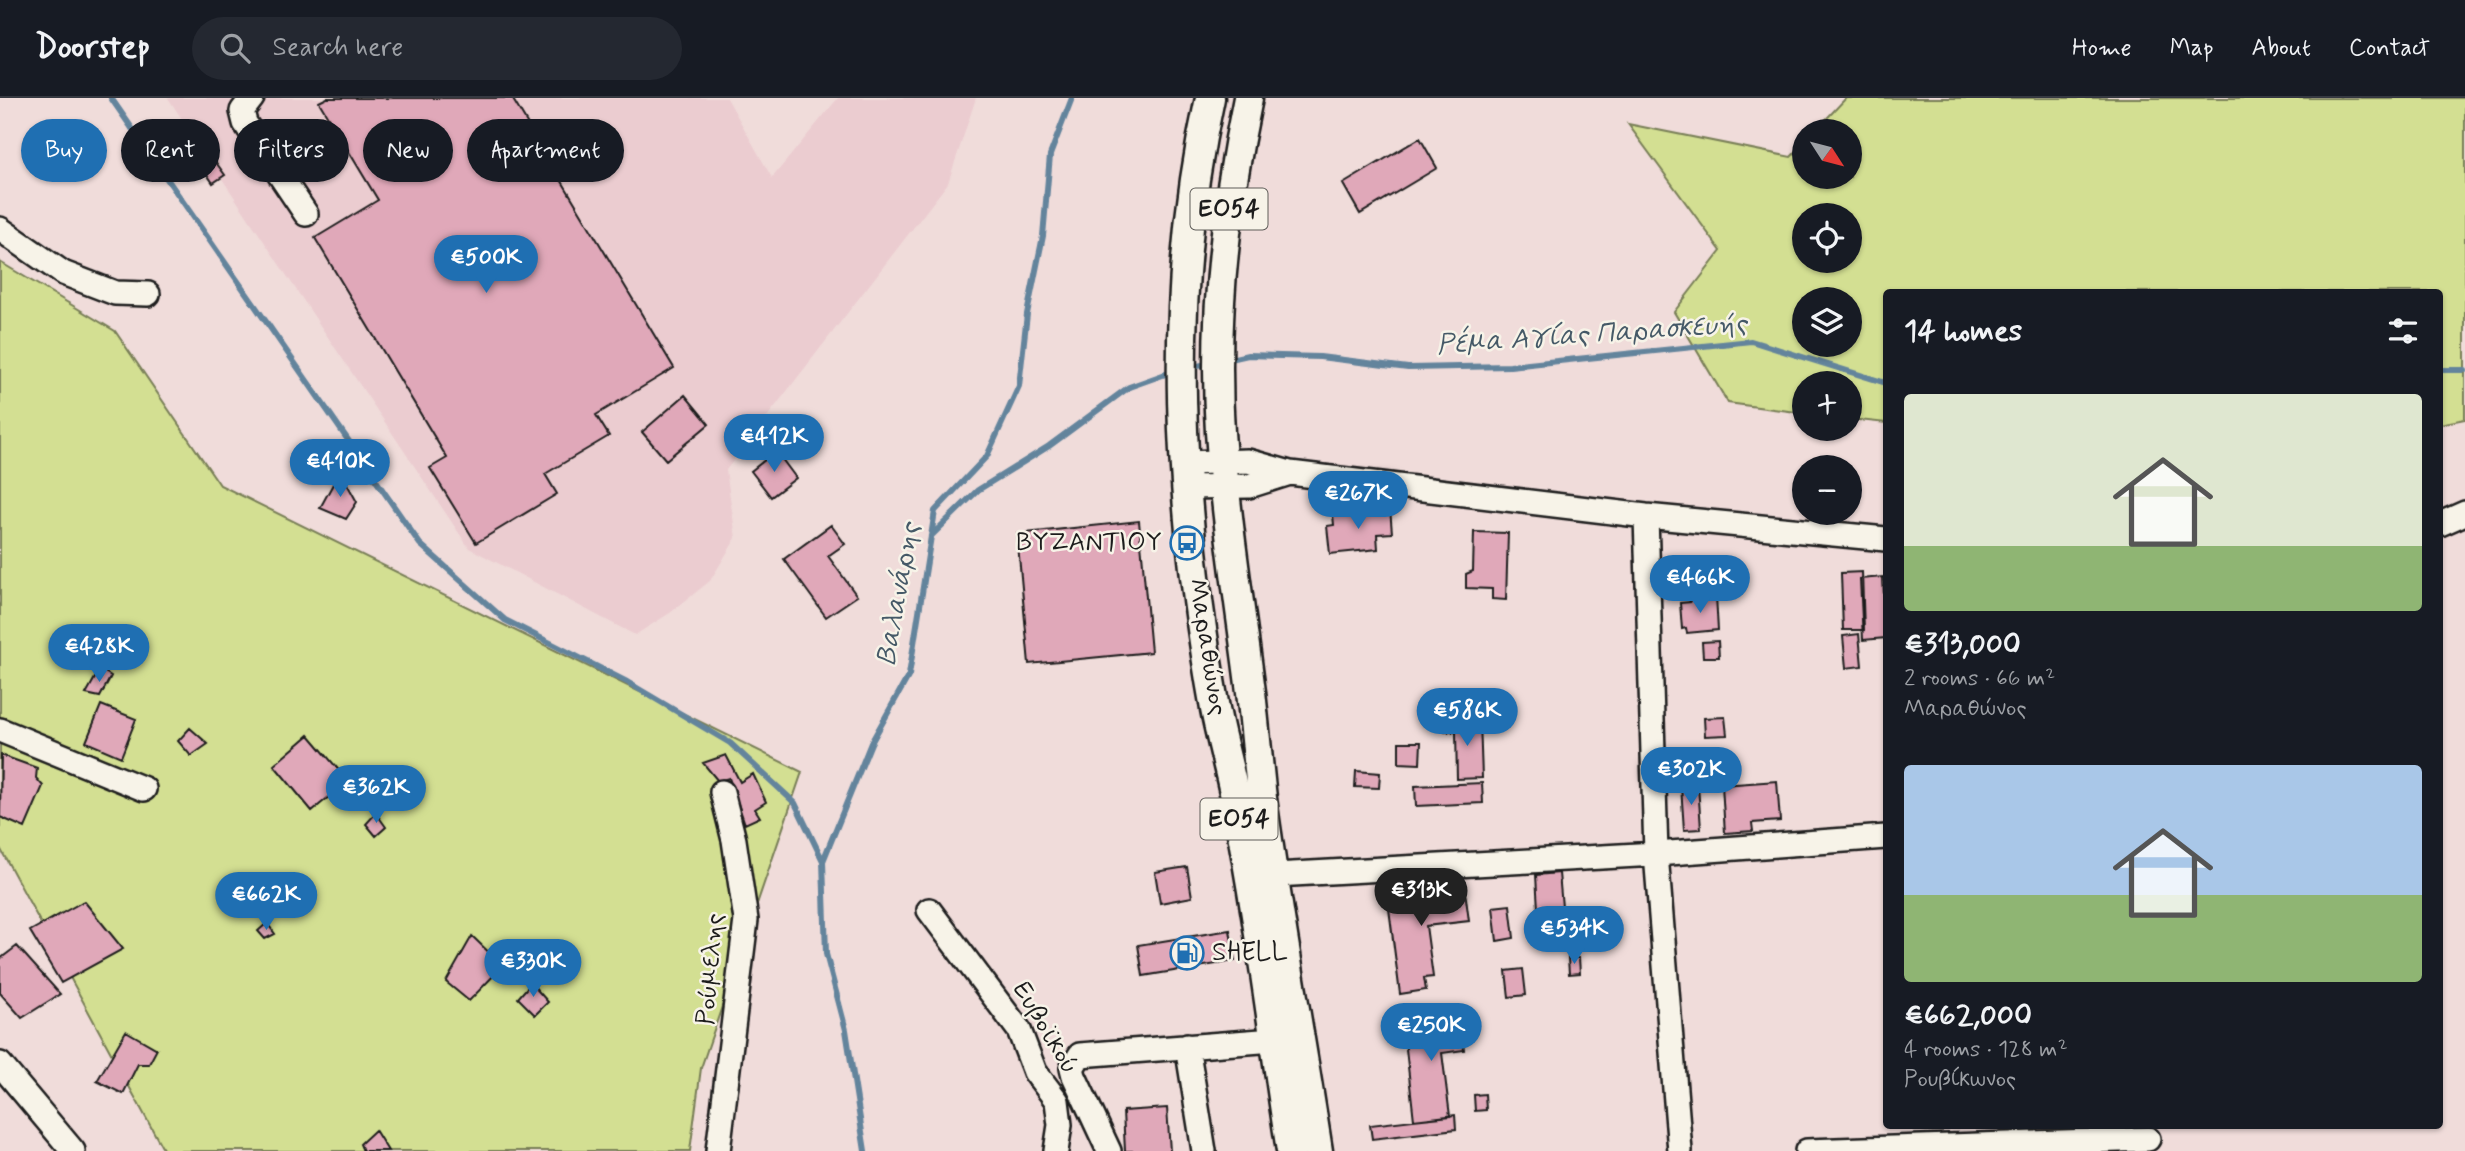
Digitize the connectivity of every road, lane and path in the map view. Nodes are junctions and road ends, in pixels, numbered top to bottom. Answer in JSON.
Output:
{"nodes":[{"id":1,"x":253,"y":98,"type":"edge"},
{"id":2,"x":1210,"y":98,"type":"edge"},
{"id":3,"x":1248,"y":98,"type":"edge"},
{"id":4,"x":306,"y":214,"type":"dead end"},
{"id":5,"x":0,"y":229,"type":"edge"},
{"id":6,"x":148,"y":294,"type":"dead end"},
{"id":7,"x":1224,"y":474,"type":"junction"},
{"id":8,"x":1186,"y":475,"type":"junction"},
{"id":9,"x":2465,"y":513,"type":"edge"},
{"id":10,"x":1646,"y":516,"type":"junction"},
{"id":11,"x":2443,"y":523,"type":"edge"},
{"id":12,"x":1883,"y":539,"type":"edge"},
{"id":13,"x":0,"y":730,"type":"edge"},
{"id":14,"x":144,"y":789,"type":"dead end"},
{"id":15,"x":722,"y":793,"type":"dead end"},
{"id":16,"x":1883,"y":837,"type":"edge"},
{"id":17,"x":1656,"y":854,"type":"junction"},
{"id":18,"x":1275,"y":875,"type":"junction"},
{"id":19,"x":929,"y":910,"type":"dead end"},
{"id":20,"x":1274,"y":1040,"type":"junction"},
{"id":21,"x":1187,"y":1046,"type":"junction"},
{"id":22,"x":0,"y":1064,"type":"edge"},
{"id":23,"x":2148,"y":1139,"type":"dead end"},
{"id":24,"x":73,"y":1151,"type":"edge"},
{"id":25,"x":718,"y":1151,"type":"edge"},
{"id":26,"x":1056,"y":1151,"type":"edge"},
{"id":27,"x":1109,"y":1151,"type":"edge"},
{"id":28,"x":1204,"y":1151,"type":"edge"},
{"id":29,"x":1291,"y":1151,"type":"edge"},
{"id":30,"x":1318,"y":1151,"type":"edge"},
{"id":31,"x":1680,"y":1151,"type":"edge"},
{"id":32,"x":1807,"y":1151,"type":"edge"}],
"edges":[{"from":1,"to":4,"type":"street"},
{"from":2,"to":8,"type":"main road","name":"Μαραθώνος","number":"ΕΟ54"},
{"from":3,"to":7,"type":"main road","name":"Μαραθώνος","number":"ΕΟ54"},
{"from":5,"to":6,"type":"street"},
{"from":7,"to":8,"type":"street"},
{"from":7,"to":10,"type":"street"},
{"from":7,"to":18,"type":"main road","name":"Μαραθώνος","number":"ΕΟ54"},
{"from":8,"to":20,"type":"main road","name":"Μαραθώνος","number":"ΕΟ54"},
{"from":9,"to":11,"type":"street"},
{"from":10,"to":12,"type":"street"},
{"from":10,"to":17,"type":"street"},
{"from":13,"to":14,"type":"street"},
{"from":15,"to":25,"type":"street","name":"Ρούμελης"},
{"from":16,"to":17,"type":"street"},
{"from":17,"to":18,"type":"street"},
{"from":17,"to":31,"type":"street"},
{"from":18,"to":30,"type":"main road","name":"Μαραθώνος","number":"ΕΟ54"},
{"from":19,"to":26,"type":"street","name":"Ευβοϊκού"},
{"from":20,"to":21,"type":"street"},
{"from":20,"to":29,"type":"main road","name":"Μαραθώνος","number":"ΕΟ54"},
{"from":21,"to":27,"type":"street"},
{"from":21,"to":28,"type":"street"},
{"from":22,"to":24,"type":"street"},
{"from":23,"to":32,"type":"street"}]}
